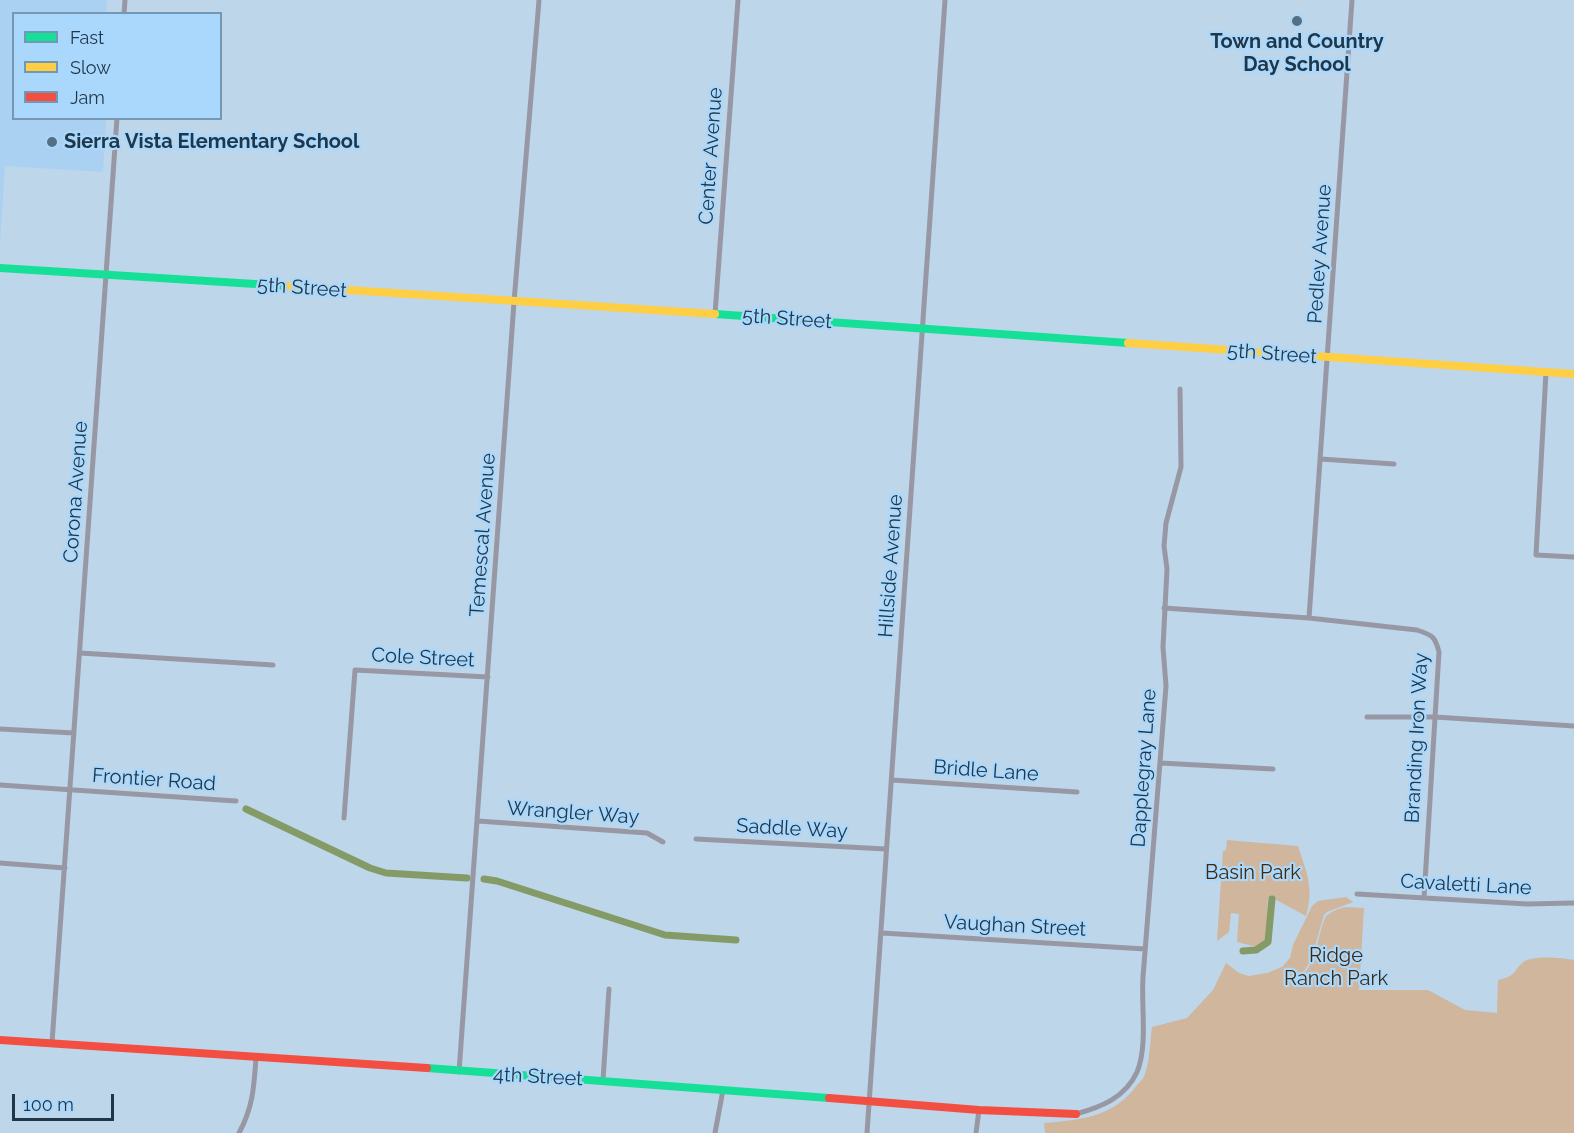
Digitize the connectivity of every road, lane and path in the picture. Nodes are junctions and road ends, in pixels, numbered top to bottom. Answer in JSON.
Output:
{"nodes":[{"id":1,"x":539,"y":0,"type":"edge"},
{"id":2,"x":738,"y":0,"type":"edge"},
{"id":3,"x":945,"y":0,"type":"edge"},
{"id":4,"x":1352,"y":0,"type":"edge"},
{"id":5,"x":117,"y":120,"type":"edge"},
{"id":6,"x":0,"y":268,"type":"edge"},
{"id":7,"x":107,"y":275,"type":"junction"},
{"id":8,"x":514,"y":302,"type":"junction"},
{"id":9,"x":715,"y":314,"type":"junction"},
{"id":10,"x":922,"y":328,"type":"junction"},
{"id":11,"x":1328,"y":358,"type":"junction"},
{"id":12,"x":1546,"y":372,"type":"junction"},
{"id":13,"x":1574,"y":374,"type":"edge"},
{"id":14,"x":1180,"y":389,"type":"dead end"},
{"id":15,"x":1321,"y":459,"type":"junction"},
{"id":16,"x":1394,"y":464,"type":"dead end"},
{"id":17,"x":1574,"y":557,"type":"edge"},
{"id":18,"x":1164,"y":608,"type":"junction"},
{"id":19,"x":1309,"y":618,"type":"junction"},
{"id":20,"x":80,"y":653,"type":"junction"},
{"id":21,"x":273,"y":665,"type":"dead end"},
{"id":22,"x":488,"y":676,"type":"junction"},
{"id":23,"x":1367,"y":717,"type":"dead end"},
{"id":24,"x":1435,"y":717,"type":"junction"},
{"id":25,"x":1574,"y":726,"type":"edge"},
{"id":26,"x":0,"y":729,"type":"edge"},
{"id":27,"x":74,"y":733,"type":"junction"},
{"id":28,"x":1160,"y":763,"type":"junction"},
{"id":29,"x":1273,"y":769,"type":"dead end"},
{"id":30,"x":892,"y":780,"type":"junction"},
{"id":31,"x":0,"y":785,"type":"edge"},
{"id":32,"x":70,"y":790,"type":"junction"},
{"id":33,"x":1077,"y":792,"type":"dead end"},
{"id":34,"x":236,"y":801,"type":"dead end"},
{"id":35,"x":344,"y":818,"type":"dead end"},
{"id":36,"x":478,"y":821,"type":"junction"},
{"id":37,"x":696,"y":839,"type":"dead end"},
{"id":38,"x":663,"y":842,"type":"dead end"},
{"id":39,"x":886,"y":849,"type":"junction"},
{"id":40,"x":0,"y":863,"type":"edge"},
{"id":41,"x":65,"y":868,"type":"junction"},
{"id":42,"x":1357,"y":894,"type":"dead end"},
{"id":43,"x":1424,"y":898,"type":"junction"},
{"id":44,"x":1574,"y":903,"type":"edge"},
{"id":45,"x":882,"y":933,"type":"junction"},
{"id":46,"x":1145,"y":949,"type":"junction"},
{"id":47,"x":609,"y":989,"type":"dead end"},
{"id":48,"x":0,"y":1040,"type":"edge"},
{"id":49,"x":52,"y":1043,"type":"junction"},
{"id":50,"x":256,"y":1058,"type":"junction"},
{"id":51,"x":459,"y":1072,"type":"junction"},
{"id":52,"x":603,"y":1080,"type":"junction"},
{"id":53,"x":723,"y":1090,"type":"junction"},
{"id":54,"x":869,"y":1100,"type":"junction"},
{"id":55,"x":979,"y":1110,"type":"junction"},
{"id":56,"x":1076,"y":1114,"type":"joint"},
{"id":57,"x":239,"y":1133,"type":"edge"},
{"id":58,"x":715,"y":1133,"type":"edge"},
{"id":59,"x":867,"y":1133,"type":"edge"},
{"id":60,"x":976,"y":1133,"type":"edge"}],
"edges":[{"from":1,"to":8,"type":"street","name":"Temescal Avenue"},
{"from":2,"to":9,"type":"street","name":"Center Avenue"},
{"from":3,"to":10,"type":"street","name":"Hillside Avenue"},
{"from":4,"to":11,"type":"street","name":"Pedley Avenue"},
{"from":5,"to":7,"type":"street","name":"Corona Avenue"},
{"from":6,"to":7,"type":"street","name":"5th Street"},
{"from":7,"to":8,"type":"street","name":"5th Street"},
{"from":7,"to":20,"type":"street","name":"Corona Avenue"},
{"from":8,"to":9,"type":"street","name":"5th Street"},
{"from":8,"to":22,"type":"street","name":"Temescal Avenue"},
{"from":9,"to":10,"type":"street","name":"5th Street"},
{"from":10,"to":11,"type":"street","name":"5th Street"},
{"from":10,"to":30,"type":"street","name":"Hillside Avenue"},
{"from":11,"to":12,"type":"street","name":"5th Street"},
{"from":11,"to":15,"type":"street","name":"Pedley Avenue"},
{"from":12,"to":13,"type":"street","name":"5th Street"},
{"from":12,"to":17,"type":"street"},
{"from":14,"to":18,"type":"street","name":"Dapplegray Lane"},
{"from":15,"to":16,"type":"street"},
{"from":15,"to":19,"type":"street","name":"Pedley Avenue"},
{"from":18,"to":19,"type":"street","name":"Branding Iron Way"},
{"from":18,"to":28,"type":"street","name":"Dapplegray Lane"},
{"from":19,"to":24,"type":"street","name":"Branding Iron Way"},
{"from":20,"to":21,"type":"street"},
{"from":20,"to":27,"type":"street","name":"Corona Avenue"},
{"from":22,"to":35,"type":"street","name":"Cole Street"},
{"from":22,"to":36,"type":"street","name":"Temescal Avenue"},
{"from":23,"to":24,"type":"street"},
{"from":24,"to":25,"type":"street"},
{"from":24,"to":43,"type":"street","name":"Branding Iron Way"},
{"from":26,"to":27,"type":"street"},
{"from":27,"to":32,"type":"street","name":"Corona Avenue"},
{"from":28,"to":29,"type":"street"},
{"from":28,"to":46,"type":"street","name":"Dapplegray Lane"},
{"from":30,"to":33,"type":"street","name":"Bridle Lane"},
{"from":30,"to":39,"type":"street","name":"Hillside Avenue"},
{"from":31,"to":32,"type":"street","name":"Frontier Road"},
{"from":32,"to":34,"type":"street","name":"Frontier Road"},
{"from":32,"to":41,"type":"street","name":"Corona Avenue"},
{"from":36,"to":38,"type":"street","name":"Wrangler Way"},
{"from":36,"to":51,"type":"street","name":"Temescal Avenue"},
{"from":37,"to":39,"type":"street","name":"Saddle Way"},
{"from":39,"to":45,"type":"street","name":"Hillside Avenue"},
{"from":40,"to":41,"type":"street"},
{"from":41,"to":49,"type":"street","name":"Corona Avenue"},
{"from":42,"to":43,"type":"street","name":"Cavaletti Lane"},
{"from":43,"to":44,"type":"street","name":"Cavaletti Lane"},
{"from":45,"to":46,"type":"street","name":"Vaughan Street"},
{"from":45,"to":54,"type":"street","name":"Hillside Avenue"},
{"from":46,"to":56,"type":"street","name":"Dapplegray Lane"},
{"from":47,"to":52,"type":"street"},
{"from":48,"to":49,"type":"street","name":"4th Street"},
{"from":49,"to":50,"type":"street","name":"4th Street"},
{"from":50,"to":51,"type":"street","name":"4th Street"},
{"from":50,"to":57,"type":"street"},
{"from":51,"to":52,"type":"street","name":"4th Street"},
{"from":52,"to":53,"type":"street","name":"4th Street"},
{"from":53,"to":54,"type":"street","name":"4th Street"},
{"from":53,"to":58,"type":"street"},
{"from":54,"to":55,"type":"street","name":"4th Street"},
{"from":54,"to":59,"type":"street","name":"Hillside Avenue"},
{"from":55,"to":56,"type":"street","name":"4th Street"},
{"from":55,"to":60,"type":"street"}]}
